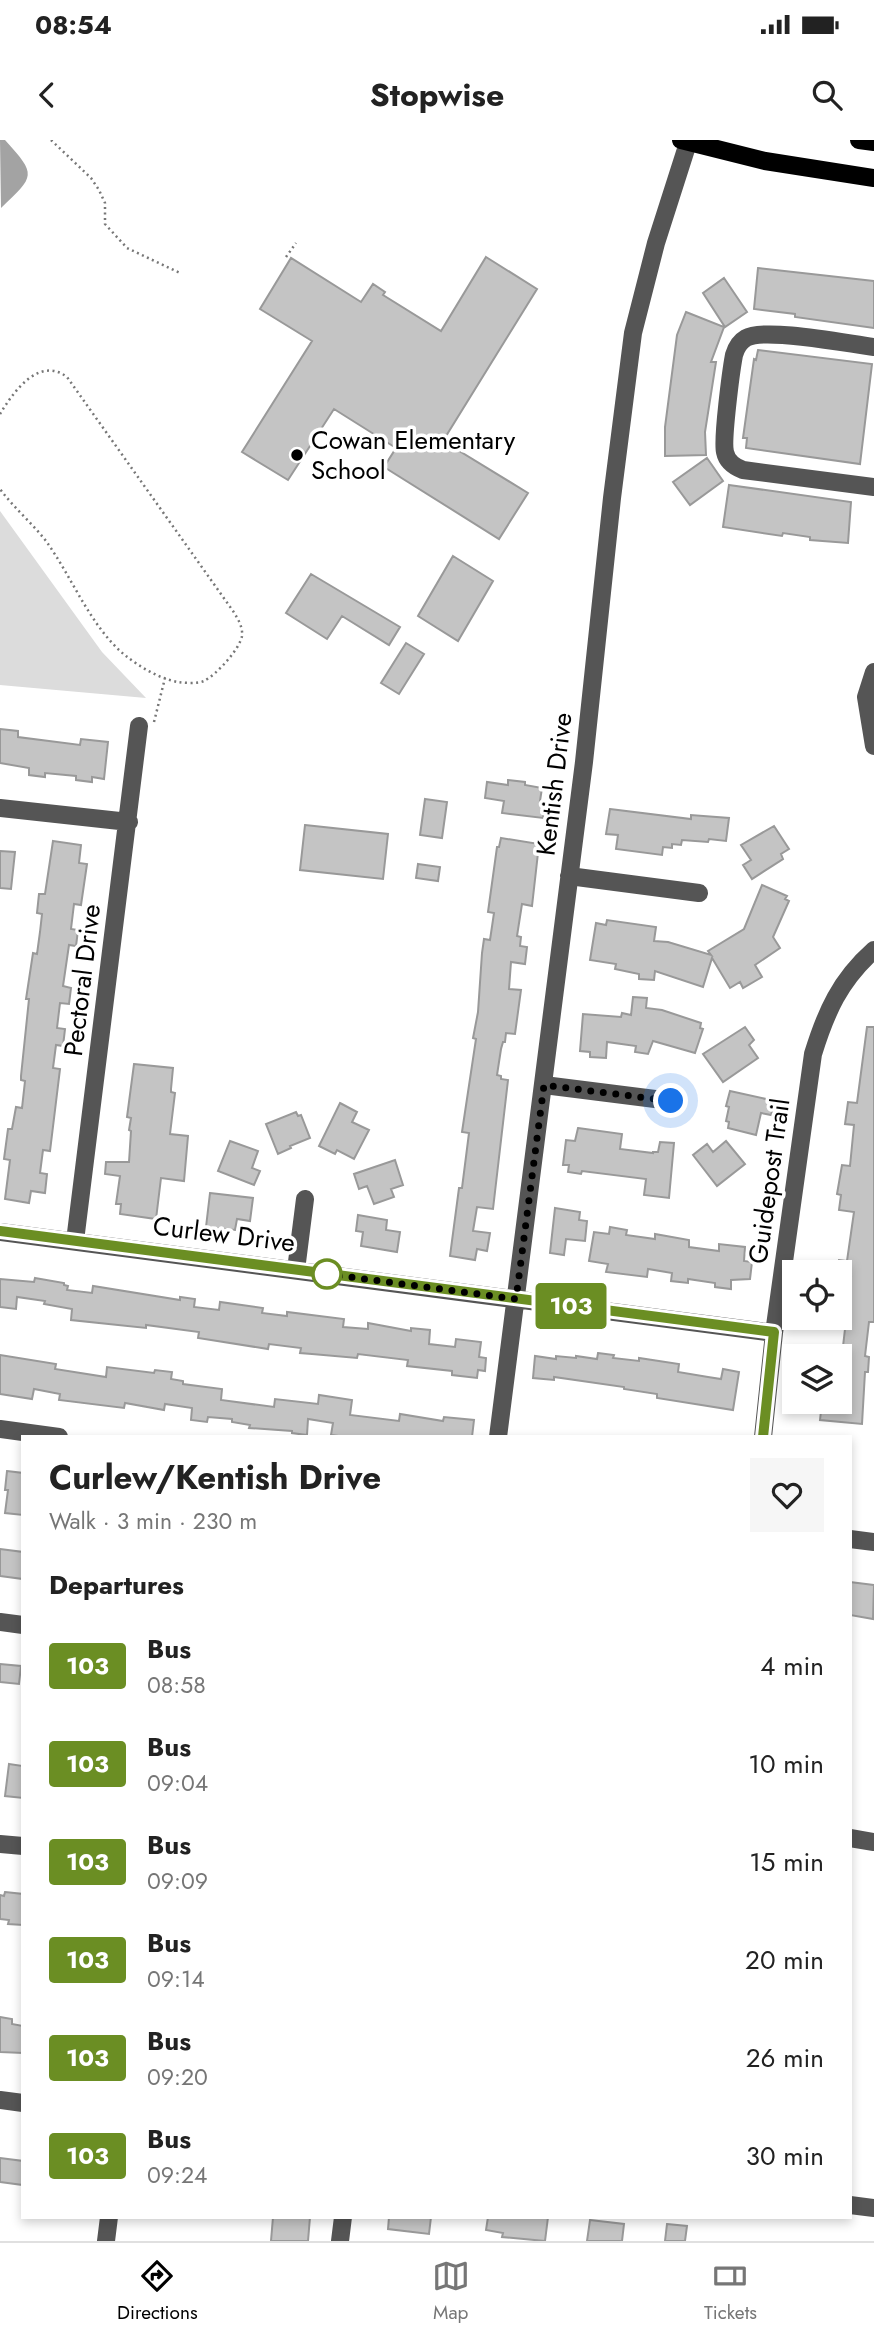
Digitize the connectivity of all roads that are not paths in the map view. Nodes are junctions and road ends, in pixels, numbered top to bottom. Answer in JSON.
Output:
{"nodes":[{"id":1,"x":859,"y":140,"type":"edge"},
{"id":2,"x":684,"y":141,"type":"edge"},
{"id":3,"x":874,"y":142,"type":"edge"},
{"id":4,"x":874,"y":178,"type":"edge"},
{"id":5,"x":874,"y":347,"type":"edge"},
{"id":6,"x":874,"y":487,"type":"edge"},
{"id":7,"x":874,"y":672,"type":"edge"},
{"id":8,"x":139,"y":726,"type":"road end"},
{"id":9,"x":874,"y":746,"type":"edge"},
{"id":10,"x":0,"y":808,"type":"edge"},
{"id":11,"x":128,"y":822,"type":"junction"},
{"id":12,"x":569,"y":876,"type":"junction"},
{"id":13,"x":699,"y":893,"type":"dead end"},
{"id":14,"x":874,"y":950,"type":"edge"},
{"id":15,"x":544,"y":1085,"type":"junction"},
{"id":16,"x":671,"y":1101,"type":"dead end"},
{"id":17,"x":305,"y":1199,"type":"dead end"},
{"id":18,"x":0,"y":1231,"type":"edge"},
{"id":19,"x":75,"y":1241,"type":"junction"},
{"id":20,"x":296,"y":1270,"type":"junction"},
{"id":21,"x":516,"y":1299,"type":"junction"},
{"id":22,"x":774,"y":1332,"type":"junction"},
{"id":23,"x":0,"y":1429,"type":"edge"},
{"id":24,"x":44,"y":1435,"type":"edge"},
{"id":25,"x":498,"y":1435,"type":"edge"},
{"id":26,"x":763,"y":1435,"type":"edge"},
{"id":27,"x":852,"y":1539,"type":"edge"},
{"id":28,"x":874,"y":1542,"type":"edge"},
{"id":29,"x":0,"y":1622,"type":"edge"},
{"id":30,"x":21,"y":1625,"type":"edge"},
{"id":31,"x":852,"y":1838,"type":"edge"},
{"id":32,"x":874,"y":1842,"type":"edge"},
{"id":33,"x":0,"y":1844,"type":"edge"},
{"id":34,"x":21,"y":1846,"type":"edge"},
{"id":35,"x":0,"y":2100,"type":"edge"},
{"id":36,"x":21,"y":2103,"type":"edge"},
{"id":37,"x":852,"y":2205,"type":"edge"},
{"id":38,"x":874,"y":2208,"type":"edge"},
{"id":39,"x":109,"y":2219,"type":"edge"},
{"id":40,"x":343,"y":2219,"type":"edge"},
{"id":41,"x":106,"y":2241,"type":"edge"},
{"id":42,"x":340,"y":2241,"type":"edge"}],
"edges":[{"from":1,"to":3,"type":"main road"},
{"from":2,"to":4,"type":"main road"},
{"from":2,"to":12,"type":"street","name":"Kentish Drive"},
{"from":5,"to":6,"type":"street"},
{"from":7,"to":9,"type":"street"},
{"from":8,"to":11,"type":"street","name":"Pectoral Drive"},
{"from":10,"to":11,"type":"street"},
{"from":11,"to":19,"type":"street","name":"Pectoral Drive"},
{"from":12,"to":13,"type":"street"},
{"from":12,"to":15,"type":"street","name":"Kentish Drive"},
{"from":14,"to":22,"type":"street","name":"Guidepost Trail"},
{"from":15,"to":16,"type":"street"},
{"from":15,"to":21,"type":"street","name":"Kentish Drive"},
{"from":17,"to":20,"type":"street"},
{"from":18,"to":19,"type":"street","name":"Curlew Drive"},
{"from":19,"to":20,"type":"street","name":"Curlew Drive"},
{"from":20,"to":21,"type":"street","name":"Curlew Drive"},
{"from":21,"to":22,"type":"street","name":"Curlew Drive"},
{"from":21,"to":25,"type":"street","name":"Kentish Drive"},
{"from":22,"to":26,"type":"street","name":"Guidepost Trail"},
{"from":23,"to":24,"type":"street"},
{"from":27,"to":28,"type":"street"},
{"from":29,"to":30,"type":"street"},
{"from":31,"to":32,"type":"street"},
{"from":33,"to":34,"type":"street"},
{"from":35,"to":36,"type":"street"},
{"from":37,"to":38,"type":"street"},
{"from":39,"to":41,"type":"street"},
{"from":40,"to":42,"type":"street"}]}
